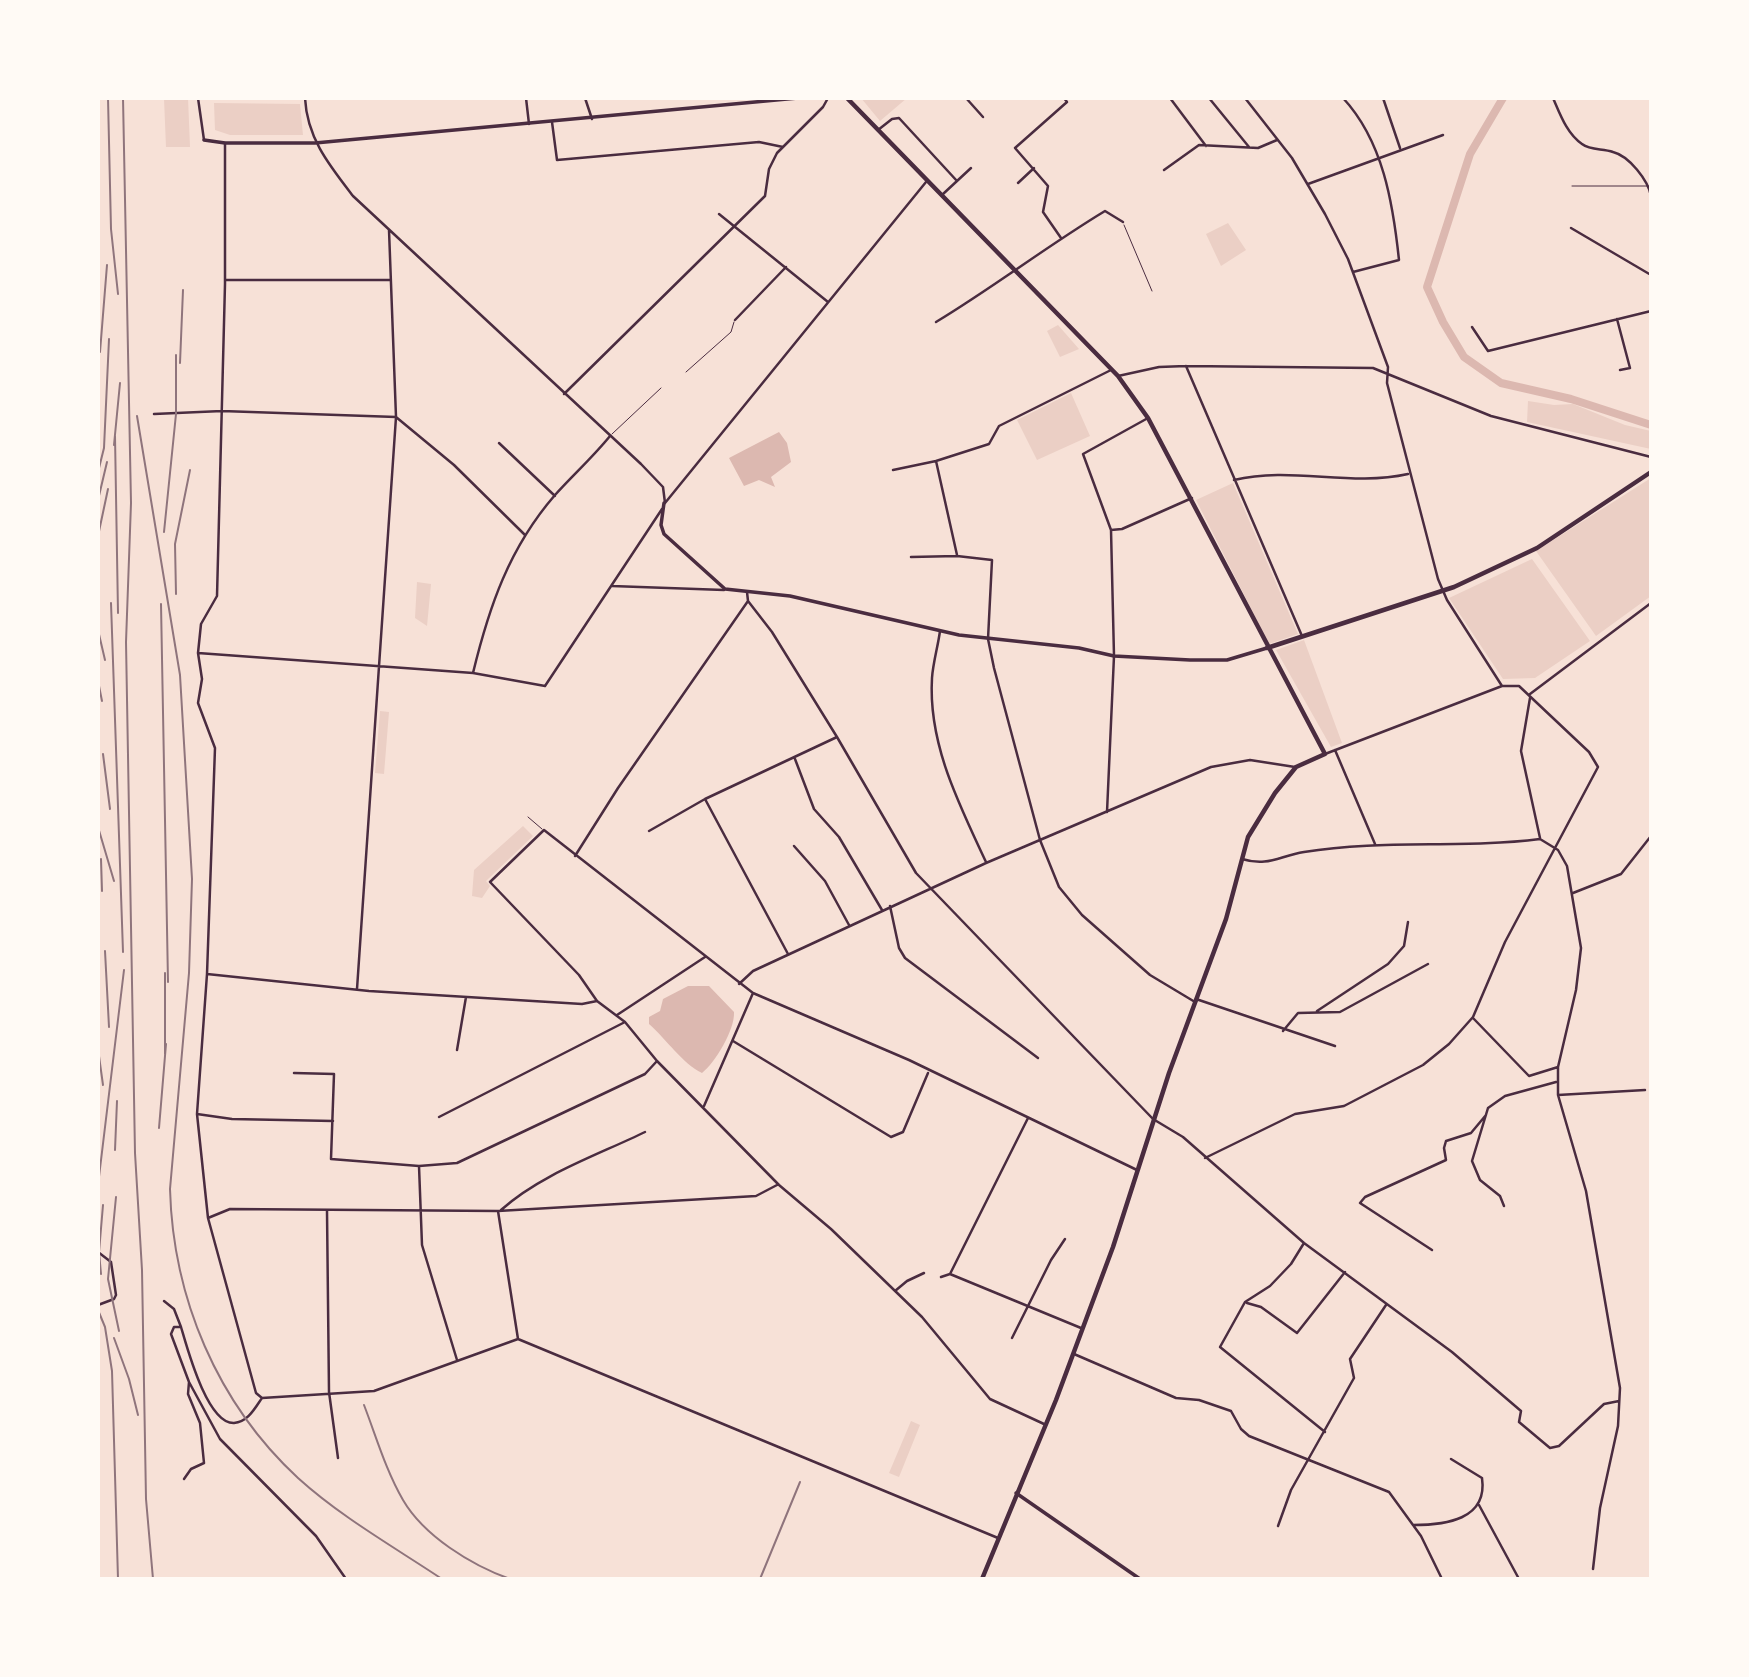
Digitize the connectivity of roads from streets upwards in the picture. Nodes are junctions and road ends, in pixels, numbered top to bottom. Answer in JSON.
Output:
{"nodes":[{"id":1,"x":198,"y":98,"type":"edge"},
{"id":2,"x":305,"y":98,"type":"edge"},
{"id":3,"x":526,"y":98,"type":"edge"},
{"id":4,"x":585,"y":98,"type":"edge"},
{"id":5,"x":798,"y":98,"type":"edge"},
{"id":6,"x":828,"y":98,"type":"edge"},
{"id":7,"x":846,"y":98,"type":"edge"},
{"id":8,"x":966,"y":98,"type":"edge"},
{"id":9,"x":1064,"y":98,"type":"edge"},
{"id":10,"x":1170,"y":98,"type":"edge"},
{"id":11,"x":1209,"y":98,"type":"edge"},
{"id":12,"x":1245,"y":98,"type":"edge"},
{"id":13,"x":1343,"y":98,"type":"edge"},
{"id":14,"x":1384,"y":98,"type":"edge"},
{"id":15,"x":1553,"y":98,"type":"edge"},
{"id":16,"x":983,"y":117,"type":"dead end"},
{"id":17,"x":592,"y":118,"type":"junction"},
{"id":18,"x":552,"y":122,"type":"junction"},
{"id":19,"x":528,"y":124,"type":"junction"},
{"id":20,"x":878,"y":130,"type":"junction"},
{"id":21,"x":1443,"y":135,"type":"dead end"},
{"id":22,"x":204,"y":139,"type":"joint"},
{"id":23,"x":1278,"y":140,"type":"junction"},
{"id":24,"x":225,"y":143,"type":"junction"},
{"id":25,"x":315,"y":143,"type":"junction"},
{"id":26,"x":1206,"y":146,"type":"junction"},
{"id":27,"x":783,"y":147,"type":"junction"},
{"id":28,"x":1250,"y":147,"type":"junction"},
{"id":29,"x":1401,"y":149,"type":"junction"},
{"id":30,"x":1380,"y":156,"type":"junction"},
{"id":31,"x":971,"y":168,"type":"dead end"},
{"id":32,"x":1034,"y":168,"type":"junction"},
{"id":33,"x":1164,"y":170,"type":"dead end"},
{"id":34,"x":957,"y":181,"type":"junction"},
{"id":35,"x":926,"y":182,"type":"junction"},
{"id":36,"x":1018,"y":183,"type":"dead end"},
{"id":37,"x":1308,"y":184,"type":"junction"},
{"id":38,"x":940,"y":196,"type":"junction"},
{"id":39,"x":1651,"y":196,"type":"edge"},
{"id":40,"x":719,"y":214,"type":"dead end"},
{"id":41,"x":1123,"y":222,"type":"road end"},
{"id":42,"x":735,"y":225,"type":"junction"},
{"id":43,"x":1571,"y":228,"type":"dead end"},
{"id":44,"x":389,"y":230,"type":"junction"},
{"id":45,"x":1060,"y":238,"type":"junction"},
{"id":46,"x":786,"y":267,"type":"junction"},
{"id":47,"x":1014,"y":271,"type":"junction"},
{"id":48,"x":1353,"y":272,"type":"junction"},
{"id":49,"x":1651,"y":275,"type":"edge"},
{"id":50,"x":225,"y":280,"type":"junction"},
{"id":51,"x":391,"y":280,"type":"junction"},
{"id":52,"x":828,"y":302,"type":"junction"},
{"id":53,"x":1651,"y":311,"type":"edge"},
{"id":54,"x":1617,"y":319,"type":"junction"},
{"id":55,"x":735,"y":320,"type":"road end"},
{"id":56,"x":936,"y":322,"type":"dead end"},
{"id":57,"x":1472,"y":327,"type":"dead end"},
{"id":58,"x":1186,"y":366,"type":"junction"},
{"id":59,"x":1111,"y":370,"type":"junction"},
{"id":60,"x":1620,"y":370,"type":"dead end"},
{"id":61,"x":1387,"y":372,"type":"junction"},
{"id":62,"x":1118,"y":376,"type":"junction"},
{"id":63,"x":564,"y":394,"type":"junction"},
{"id":64,"x":222,"y":411,"type":"junction"},
{"id":65,"x":154,"y":414,"type":"dead end"},
{"id":66,"x":396,"y":417,"type":"junction"},
{"id":67,"x":1148,"y":418,"type":"junction"},
{"id":68,"x":610,"y":436,"type":"junction"},
{"id":69,"x":499,"y":443,"type":"dead end"},
{"id":70,"x":1651,"y":457,"type":"edge"},
{"id":71,"x":936,"y":461,"type":"junction"},
{"id":72,"x":893,"y":470,"type":"dead end"},
{"id":73,"x":1651,"y":472,"type":"edge"},
{"id":74,"x":1409,"y":473,"type":"junction"},
{"id":75,"x":1234,"y":480,"type":"junction"},
{"id":76,"x":555,"y":496,"type":"junction"},
{"id":77,"x":1192,"y":498,"type":"junction"},
{"id":78,"x":664,"y":503,"type":"junction"},
{"id":79,"x":1111,"y":530,"type":"junction"},
{"id":80,"x":525,"y":535,"type":"junction"},
{"id":81,"x":957,"y":555,"type":"junction"},
{"id":82,"x":911,"y":557,"type":"dead end"},
{"id":83,"x":612,"y":586,"type":"junction"},
{"id":84,"x":726,"y":590,"type":"junction"},
{"id":85,"x":747,"y":592,"type":"junction"},
{"id":86,"x":1443,"y":592,"type":"junction"},
{"id":87,"x":748,"y":601,"type":"junction"},
{"id":88,"x":1651,"y":603,"type":"edge"},
{"id":89,"x":940,"y":631,"type":"junction"},
{"id":90,"x":1302,"y":636,"type":"junction"},
{"id":91,"x":988,"y":639,"type":"junction"},
{"id":92,"x":1267,"y":648,"type":"junction"},
{"id":93,"x":198,"y":653,"type":"junction"},
{"id":94,"x":1114,"y":656,"type":"junction"},
{"id":95,"x":379,"y":668,"type":"junction"},
{"id":96,"x":473,"y":673,"type":"junction"},
{"id":97,"x":1502,"y":686,"type":"junction"},
{"id":98,"x":1530,"y":696,"type":"junction"},
{"id":99,"x":836,"y":737,"type":"junction"},
{"id":100,"x":1335,"y":750,"type":"junction"},
{"id":101,"x":1325,"y":754,"type":"junction"},
{"id":102,"x":795,"y":758,"type":"junction"},
{"id":103,"x":1296,"y":767,"type":"junction"},
{"id":104,"x":705,"y":799,"type":"junction"},
{"id":105,"x":1107,"y":812,"type":"junction"},
{"id":106,"x":649,"y":831,"type":"dead end"},
{"id":107,"x":1651,"y":836,"type":"edge"},
{"id":108,"x":1540,"y":839,"type":"junction"},
{"id":109,"x":1040,"y":840,"type":"junction"},
{"id":110,"x":1375,"y":844,"type":"junction"},
{"id":111,"x":794,"y":846,"type":"dead end"},
{"id":112,"x":1553,"y":848,"type":"junction"},
{"id":113,"x":575,"y":856,"type":"junction"},
{"id":114,"x":1242,"y":859,"type":"junction"},
{"id":115,"x":986,"y":863,"type":"junction"},
{"id":116,"x":929,"y":888,"type":"junction"},
{"id":117,"x":1573,"y":892,"type":"junction"},
{"id":118,"x":890,"y":906,"type":"junction"},
{"id":119,"x":882,"y":909,"type":"junction"},
{"id":120,"x":1408,"y":922,"type":"dead end"},
{"id":121,"x":849,"y":925,"type":"junction"},
{"id":122,"x":788,"y":954,"type":"junction"},
{"id":123,"x":705,"y":957,"type":"junction"},
{"id":124,"x":1428,"y":964,"type":"dead end"},
{"id":125,"x":207,"y":974,"type":"junction"},
{"id":126,"x":739,"y":984,"type":"junction"},
{"id":127,"x":357,"y":989,"type":"junction"},
{"id":128,"x":753,"y":993,"type":"junction"},
{"id":129,"x":466,"y":997,"type":"junction"},
{"id":130,"x":1196,"y":1000,"type":"junction"},
{"id":131,"x":597,"y":1001,"type":"junction"},
{"id":132,"x":1314,"y":1013,"type":"junction"},
{"id":133,"x":617,"y":1016,"type":"junction"},
{"id":134,"x":1473,"y":1017,"type":"junction"},
{"id":135,"x":625,"y":1022,"type":"junction"},
{"id":136,"x":1283,"y":1031,"type":"junction"},
{"id":137,"x":733,"y":1041,"type":"junction"},
{"id":138,"x":1335,"y":1046,"type":"dead end"},
{"id":139,"x":457,"y":1050,"type":"dead end"},
{"id":140,"x":1038,"y":1058,"type":"dead end"},
{"id":141,"x":657,"y":1061,"type":"junction"},
{"id":142,"x":1558,"y":1067,"type":"junction"},
{"id":143,"x":928,"y":1071,"type":"junction"},
{"id":144,"x":295,"y":1073,"type":"dead end"},
{"id":145,"x":1558,"y":1081,"type":"junction"},
{"id":146,"x":1645,"y":1090,"type":"dead end"},
{"id":147,"x":1558,"y":1095,"type":"junction"},
{"id":148,"x":704,"y":1105,"type":"junction"},
{"id":149,"x":197,"y":1114,"type":"junction"},
{"id":150,"x":1486,"y":1115,"type":"junction"},
{"id":151,"x":439,"y":1117,"type":"dead end"},
{"id":152,"x":1028,"y":1118,"type":"junction"},
{"id":153,"x":1153,"y":1119,"type":"junction"},
{"id":154,"x":333,"y":1121,"type":"junction"},
{"id":155,"x":646,"y":1132,"type":"dead end"},
{"id":156,"x":1205,"y":1157,"type":"junction"},
{"id":157,"x":419,"y":1166,"type":"junction"},
{"id":158,"x":1137,"y":1170,"type":"junction"},
{"id":159,"x":779,"y":1185,"type":"junction"},
{"id":160,"x":1504,"y":1206,"type":"dead end"},
{"id":161,"x":327,"y":1211,"type":"junction"},
{"id":162,"x":420,"y":1211,"type":"junction"},
{"id":163,"x":499,"y":1211,"type":"junction"},
{"id":164,"x":208,"y":1218,"type":"junction"},
{"id":165,"x":1065,"y":1239,"type":"dead end"},
{"id":166,"x":1304,"y":1242,"type":"junction"},
{"id":167,"x":1432,"y":1250,"type":"dead end"},
{"id":168,"x":98,"y":1252,"type":"edge"},
{"id":169,"x":1345,"y":1272,"type":"junction"},
{"id":170,"x":924,"y":1273,"type":"dead end"},
{"id":171,"x":950,"y":1275,"type":"junction"},
{"id":172,"x":941,"y":1276,"type":"dead end"},
{"id":173,"x":895,"y":1291,"type":"junction"},
{"id":174,"x":164,"y":1301,"type":"dead end"},
{"id":175,"x":1245,"y":1302,"type":"junction"},
{"id":176,"x":98,"y":1305,"type":"edge"},
{"id":177,"x":1386,"y":1305,"type":"junction"},
{"id":178,"x":1028,"y":1306,"type":"junction"},
{"id":179,"x":181,"y":1326,"type":"junction"},
{"id":180,"x":1083,"y":1329,"type":"junction"},
{"id":181,"x":1012,"y":1338,"type":"dead end"},
{"id":182,"x":518,"y":1339,"type":"junction"},
{"id":183,"x":1074,"y":1354,"type":"junction"},
{"id":184,"x":458,"y":1361,"type":"junction"},
{"id":185,"x":188,"y":1382,"type":"junction"},
{"id":186,"x":329,"y":1392,"type":"junction"},
{"id":187,"x":262,"y":1398,"type":"junction"},
{"id":188,"x":1619,"y":1401,"type":"junction"},
{"id":189,"x":1044,"y":1424,"type":"junction"},
{"id":190,"x":1325,"y":1432,"type":"junction"},
{"id":191,"x":338,"y":1458,"type":"dead end"},
{"id":192,"x":1308,"y":1458,"type":"junction"},
{"id":193,"x":1451,"y":1459,"type":"dead end"},
{"id":194,"x":184,"y":1479,"type":"dead end"},
{"id":195,"x":1016,"y":1493,"type":"junction"},
{"id":196,"x":1479,"y":1505,"type":"junction"},
{"id":197,"x":1413,"y":1525,"type":"junction"},
{"id":198,"x":1278,"y":1526,"type":"dead end"},
{"id":199,"x":998,"y":1538,"type":"junction"},
{"id":200,"x":1593,"y":1569,"type":"dead end"},
{"id":201,"x":345,"y":1579,"type":"edge"},
{"id":202,"x":982,"y":1579,"type":"edge"},
{"id":203,"x":1140,"y":1579,"type":"edge"},
{"id":204,"x":1442,"y":1579,"type":"edge"},
{"id":205,"x":1519,"y":1579,"type":"edge"}],
"edges":[{"from":1,"to":22,"type":"street"},
{"from":2,"to":25,"type":"street"},
{"from":3,"to":19,"type":"street"},
{"from":4,"to":17,"type":"street"},
{"from":5,"to":17,"type":"street"},
{"from":6,"to":27,"type":"street"},
{"from":7,"to":20,"type":"main road"},
{"from":8,"to":16,"type":"street"},
{"from":9,"to":32,"type":"street"},
{"from":10,"to":26,"type":"street"},
{"from":11,"to":28,"type":"street"},
{"from":12,"to":23,"type":"street"},
{"from":13,"to":30,"type":"street"},
{"from":14,"to":29,"type":"street"},
{"from":15,"to":39,"type":"street"},
{"from":17,"to":18,"type":"street"},
{"from":18,"to":19,"type":"street"},
{"from":18,"to":27,"type":"street"},
{"from":19,"to":25,"type":"street"},
{"from":20,"to":34,"type":"street"},
{"from":20,"to":35,"type":"main road"},
{"from":21,"to":29,"type":"street"},
{"from":22,"to":24,"type":"street"},
{"from":23,"to":28,"type":"street"},
{"from":23,"to":37,"type":"street"},
{"from":24,"to":25,"type":"street"},
{"from":24,"to":50,"type":"street"},
{"from":25,"to":44,"type":"street"},
{"from":26,"to":28,"type":"street"},
{"from":26,"to":33,"type":"street"},
{"from":27,"to":42,"type":"street"},
{"from":29,"to":30,"type":"street"},
{"from":30,"to":37,"type":"street"},
{"from":30,"to":48,"type":"street"},
{"from":31,"to":34,"type":"street"},
{"from":32,"to":36,"type":"street"},
{"from":32,"to":45,"type":"street"},
{"from":34,"to":38,"type":"street"},
{"from":35,"to":38,"type":"main road"},
{"from":35,"to":52,"type":"street"},
{"from":37,"to":48,"type":"street"},
{"from":38,"to":47,"type":"main road"},
{"from":40,"to":42,"type":"street"},
{"from":41,"to":45,"type":"street"},
{"from":42,"to":46,"type":"street"},
{"from":42,"to":63,"type":"street"},
{"from":43,"to":49,"type":"street"},
{"from":44,"to":51,"type":"street"},
{"from":44,"to":63,"type":"street"},
{"from":45,"to":47,"type":"street"},
{"from":46,"to":52,"type":"street"},
{"from":46,"to":55,"type":"street"},
{"from":47,"to":56,"type":"street"},
{"from":47,"to":59,"type":"main road"},
{"from":48,"to":61,"type":"street"},
{"from":50,"to":51,"type":"street"},
{"from":50,"to":64,"type":"street"},
{"from":51,"to":66,"type":"street"},
{"from":52,"to":78,"type":"street"},
{"from":53,"to":54,"type":"street"},
{"from":54,"to":57,"type":"street"},
{"from":54,"to":60,"type":"street"},
{"from":58,"to":61,"type":"street"},
{"from":58,"to":62,"type":"street"},
{"from":58,"to":75,"type":"street"},
{"from":59,"to":62,"type":"main road"},
{"from":59,"to":71,"type":"street"},
{"from":61,"to":70,"type":"street"},
{"from":61,"to":74,"type":"street"},
{"from":62,"to":67,"type":"main road"},
{"from":63,"to":68,"type":"street"},
{"from":64,"to":65,"type":"street"},
{"from":64,"to":66,"type":"street"},
{"from":64,"to":93,"type":"street"},
{"from":66,"to":80,"type":"street"},
{"from":66,"to":95,"type":"street"},
{"from":67,"to":77,"type":"main road"},
{"from":67,"to":79,"type":"street"},
{"from":68,"to":76,"type":"street"},
{"from":68,"to":78,"type":"street"},
{"from":69,"to":76,"type":"street"},
{"from":71,"to":72,"type":"street"},
{"from":71,"to":81,"type":"street"},
{"from":73,"to":86,"type":"main road"},
{"from":74,"to":75,"type":"street"},
{"from":74,"to":86,"type":"street"},
{"from":75,"to":90,"type":"street"},
{"from":76,"to":80,"type":"street"},
{"from":77,"to":79,"type":"street"},
{"from":77,"to":92,"type":"main road"},
{"from":78,"to":83,"type":"street"},
{"from":78,"to":84,"type":"street"},
{"from":79,"to":94,"type":"street"},
{"from":80,"to":96,"type":"street"},
{"from":81,"to":82,"type":"street"},
{"from":81,"to":91,"type":"street"},
{"from":83,"to":84,"type":"street"},
{"from":83,"to":96,"type":"street"},
{"from":84,"to":85,"type":"street"},
{"from":85,"to":87,"type":"street"},
{"from":85,"to":89,"type":"street"},
{"from":86,"to":90,"type":"main road"},
{"from":86,"to":97,"type":"street"},
{"from":87,"to":99,"type":"street"},
{"from":87,"to":113,"type":"street"},
{"from":88,"to":98,"type":"street"},
{"from":89,"to":91,"type":"street"},
{"from":89,"to":115,"type":"street"},
{"from":90,"to":92,"type":"main road"},
{"from":91,"to":94,"type":"street"},
{"from":91,"to":109,"type":"street"},
{"from":92,"to":94,"type":"street"},
{"from":92,"to":101,"type":"main road"},
{"from":93,"to":95,"type":"street"},
{"from":93,"to":125,"type":"street"},
{"from":94,"to":105,"type":"street"},
{"from":95,"to":96,"type":"street"},
{"from":95,"to":127,"type":"street"},
{"from":97,"to":98,"type":"street"},
{"from":97,"to":100,"type":"street"},
{"from":98,"to":108,"type":"street"},
{"from":98,"to":112,"type":"street"},
{"from":99,"to":102,"type":"street"},
{"from":99,"to":116,"type":"street"},
{"from":100,"to":101,"type":"street"},
{"from":100,"to":110,"type":"street"},
{"from":101,"to":103,"type":"main road"},
{"from":102,"to":104,"type":"street"},
{"from":102,"to":119,"type":"street"},
{"from":103,"to":105,"type":"street"},
{"from":103,"to":114,"type":"main road"},
{"from":104,"to":106,"type":"street"},
{"from":104,"to":122,"type":"street"},
{"from":105,"to":109,"type":"street"},
{"from":107,"to":117,"type":"street"},
{"from":108,"to":110,"type":"street"},
{"from":108,"to":112,"type":"street"},
{"from":109,"to":115,"type":"street"},
{"from":109,"to":130,"type":"street"},
{"from":110,"to":114,"type":"street"},
{"from":111,"to":121,"type":"street"},
{"from":112,"to":117,"type":"street"},
{"from":112,"to":134,"type":"street"},
{"from":113,"to":123,"type":"street"},
{"from":113,"to":131,"type":"street"},
{"from":114,"to":130,"type":"main road"},
{"from":115,"to":116,"type":"street"},
{"from":116,"to":118,"type":"street"},
{"from":116,"to":153,"type":"street"},
{"from":117,"to":142,"type":"street"},
{"from":118,"to":119,"type":"street"},
{"from":118,"to":140,"type":"street"},
{"from":119,"to":121,"type":"street"},
{"from":120,"to":132,"type":"street"},
{"from":121,"to":122,"type":"street"},
{"from":122,"to":126,"type":"street"},
{"from":123,"to":126,"type":"street"},
{"from":123,"to":133,"type":"street"},
{"from":124,"to":132,"type":"street"},
{"from":125,"to":127,"type":"street"},
{"from":125,"to":149,"type":"street"},
{"from":126,"to":128,"type":"street"},
{"from":127,"to":129,"type":"street"},
{"from":128,"to":137,"type":"street"},
{"from":128,"to":143,"type":"street"},
{"from":129,"to":131,"type":"street"},
{"from":129,"to":139,"type":"street"},
{"from":130,"to":136,"type":"street"},
{"from":130,"to":153,"type":"main road"},
{"from":131,"to":133,"type":"street"},
{"from":132,"to":136,"type":"street"},
{"from":133,"to":135,"type":"street"},
{"from":134,"to":142,"type":"street"},
{"from":134,"to":156,"type":"street"},
{"from":135,"to":141,"type":"street"},
{"from":135,"to":151,"type":"street"},
{"from":136,"to":138,"type":"street"},
{"from":137,"to":143,"type":"street"},
{"from":137,"to":148,"type":"street"},
{"from":141,"to":148,"type":"street"},
{"from":141,"to":157,"type":"street"},
{"from":142,"to":145,"type":"street"},
{"from":143,"to":152,"type":"street"},
{"from":144,"to":154,"type":"street"},
{"from":145,"to":147,"type":"street"},
{"from":145,"to":150,"type":"street"},
{"from":146,"to":147,"type":"street"},
{"from":147,"to":188,"type":"street"},
{"from":148,"to":159,"type":"street"},
{"from":149,"to":154,"type":"street"},
{"from":149,"to":164,"type":"street"},
{"from":150,"to":160,"type":"street"},
{"from":150,"to":167,"type":"street"},
{"from":152,"to":158,"type":"street"},
{"from":152,"to":171,"type":"street"},
{"from":153,"to":156,"type":"street"},
{"from":153,"to":158,"type":"main road"},
{"from":154,"to":157,"type":"street"},
{"from":155,"to":163,"type":"street"},
{"from":156,"to":166,"type":"street"},
{"from":157,"to":162,"type":"street"},
{"from":158,"to":180,"type":"main road"},
{"from":159,"to":163,"type":"street"},
{"from":159,"to":173,"type":"street"},
{"from":161,"to":162,"type":"street"},
{"from":161,"to":164,"type":"street"},
{"from":161,"to":186,"type":"street"},
{"from":162,"to":163,"type":"street"},
{"from":162,"to":184,"type":"street"},
{"from":163,"to":182,"type":"street"},
{"from":164,"to":187,"type":"street"},
{"from":165,"to":178,"type":"street"},
{"from":166,"to":169,"type":"street"},
{"from":166,"to":175,"type":"street"},
{"from":168,"to":176,"type":"street"},
{"from":169,"to":175,"type":"street"},
{"from":169,"to":177,"type":"street"},
{"from":170,"to":173,"type":"street"},
{"from":171,"to":172,"type":"street"},
{"from":171,"to":178,"type":"street"},
{"from":173,"to":189,"type":"street"},
{"from":174,"to":179,"type":"street"},
{"from":175,"to":190,"type":"street"},
{"from":177,"to":188,"type":"street"},
{"from":177,"to":190,"type":"street"},
{"from":178,"to":180,"type":"street"},
{"from":178,"to":181,"type":"street"},
{"from":179,"to":185,"type":"street"},
{"from":179,"to":187,"type":"street"},
{"from":180,"to":183,"type":"main road"},
{"from":182,"to":184,"type":"street"},
{"from":182,"to":199,"type":"street"},
{"from":183,"to":189,"type":"main road"},
{"from":183,"to":192,"type":"street"},
{"from":184,"to":186,"type":"street"},
{"from":185,"to":194,"type":"street"},
{"from":185,"to":201,"type":"street"},
{"from":186,"to":187,"type":"street"},
{"from":186,"to":191,"type":"street"},
{"from":188,"to":200,"type":"street"},
{"from":189,"to":195,"type":"main road"},
{"from":190,"to":192,"type":"street"},
{"from":192,"to":197,"type":"street"},
{"from":192,"to":198,"type":"street"},
{"from":193,"to":196,"type":"street"},
{"from":195,"to":199,"type":"main road"},
{"from":195,"to":203,"type":"street"},
{"from":196,"to":197,"type":"street"},
{"from":196,"to":205,"type":"street"},
{"from":197,"to":204,"type":"street"},
{"from":199,"to":202,"type":"main road"}]}
